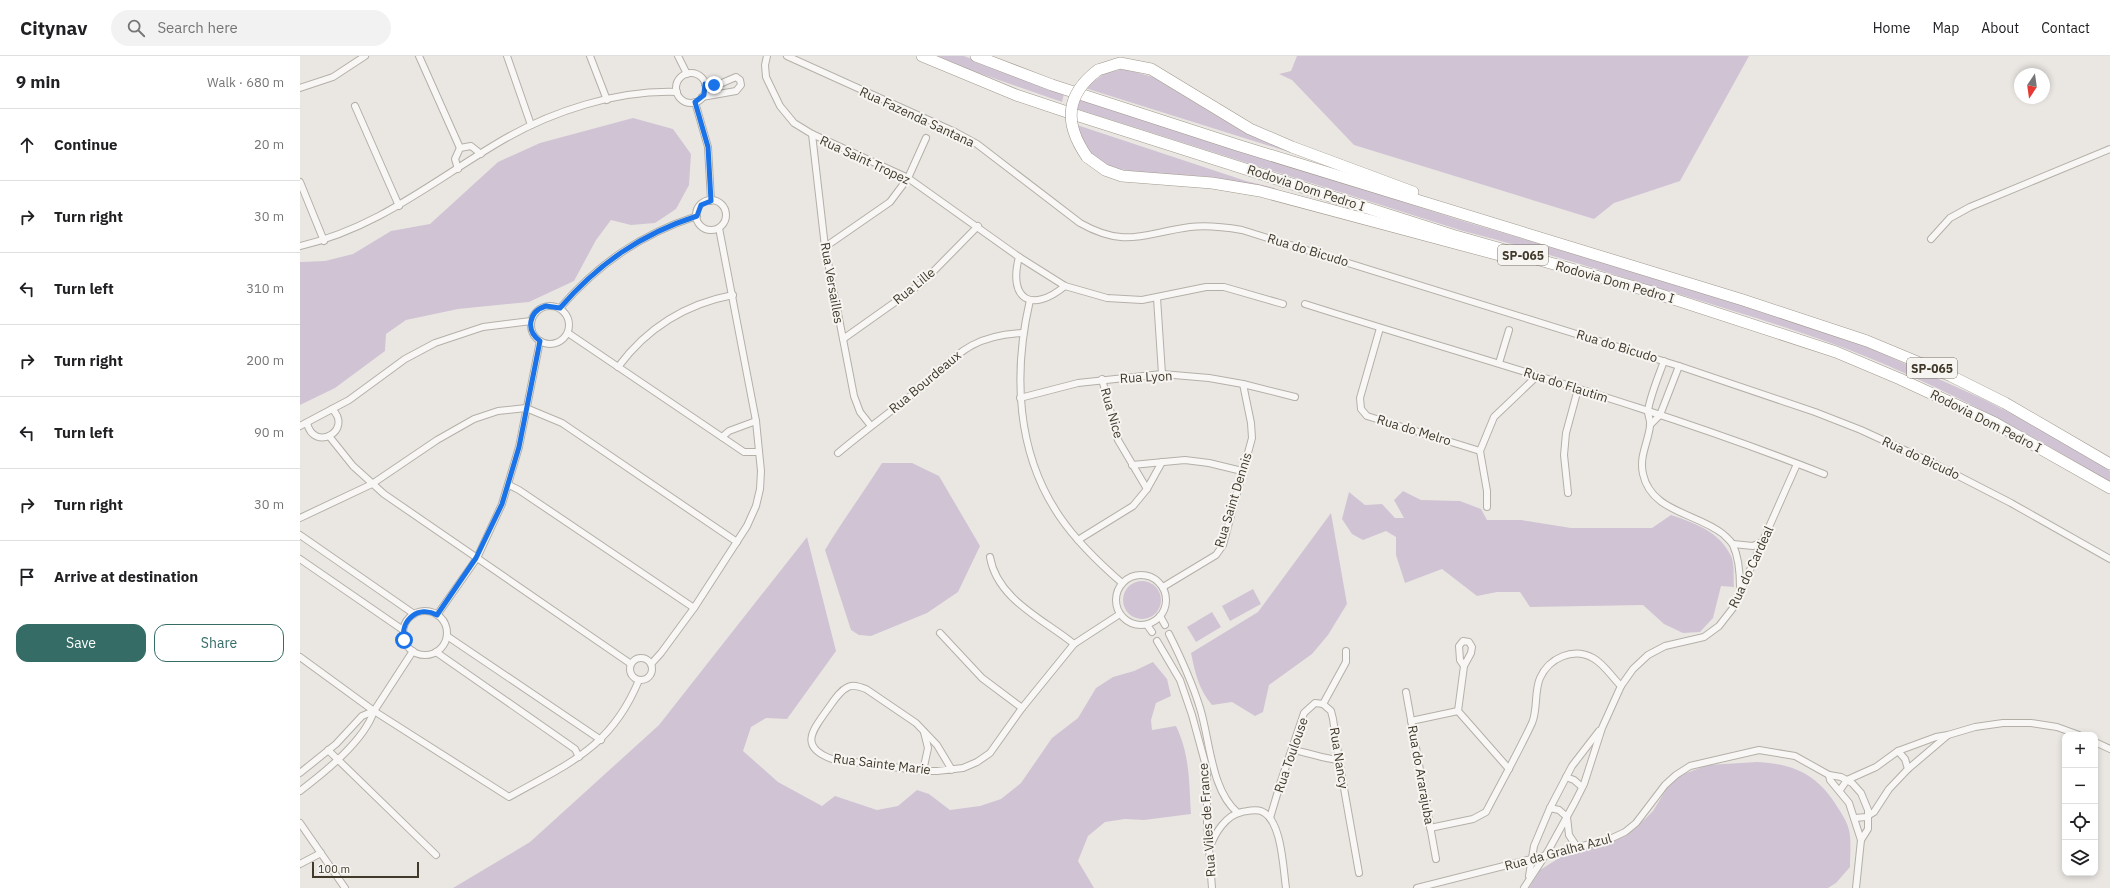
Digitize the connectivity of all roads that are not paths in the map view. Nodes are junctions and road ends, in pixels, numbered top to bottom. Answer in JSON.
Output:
{"nodes":[{"id":1,"x":365,"y":56,"type":"edge"},
{"id":2,"x":419,"y":56,"type":"edge"},
{"id":3,"x":507,"y":56,"type":"edge"},
{"id":4,"x":590,"y":56,"type":"edge"},
{"id":5,"x":678,"y":56,"type":"edge"},
{"id":6,"x":768,"y":56,"type":"edge"},
{"id":7,"x":787,"y":56,"type":"edge"},
{"id":8,"x":922,"y":56,"type":"edge"},
{"id":9,"x":976,"y":56,"type":"edge"},
{"id":10,"x":687,"y":74,"type":"junction"},
{"id":11,"x":705,"y":84,"type":"junction"},
{"id":12,"x":300,"y":88,"type":"edge"},
{"id":13,"x":677,"y":92,"type":"junction"},
{"id":14,"x":702,"y":97,"type":"junction"},
{"id":15,"x":607,"y":100,"type":"junction"},
{"id":16,"x":695,"y":102,"type":"junction"},
{"id":17,"x":355,"y":106,"type":"dead end"},
{"id":18,"x":531,"y":125,"type":"junction"},
{"id":19,"x":812,"y":134,"type":"junction"},
{"id":20,"x":926,"y":138,"type":"dead end"},
{"id":21,"x":460,"y":148,"type":"junction"},
{"id":22,"x":2110,"y":149,"type":"edge"},
{"id":23,"x":481,"y":154,"type":"junction"},
{"id":24,"x":458,"y":169,"type":"junction"},
{"id":25,"x":908,"y":178,"type":"junction"},
{"id":26,"x":300,"y":182,"type":"edge"},
{"id":27,"x":711,"y":201,"type":"junction"},
{"id":28,"x":399,"y":206,"type":"junction"},
{"id":29,"x":697,"y":216,"type":"junction"},
{"id":30,"x":978,"y":226,"type":"junction"},
{"id":31,"x":719,"y":228,"type":"junction"},
{"id":32,"x":1521,"y":232,"type":"junction"},
{"id":33,"x":1098,"y":233,"type":"joint"},
{"id":34,"x":1931,"y":239,"type":"dead end"},
{"id":35,"x":324,"y":241,"type":"junction"},
{"id":36,"x":300,"y":246,"type":"edge"},
{"id":37,"x":825,"y":247,"type":"junction"},
{"id":38,"x":1019,"y":257,"type":"junction"},
{"id":39,"x":1579,"y":271,"type":"junction"},
{"id":40,"x":1065,"y":286,"type":"junction"},
{"id":41,"x":733,"y":295,"type":"junction"},
{"id":42,"x":1157,"y":298,"type":"junction"},
{"id":43,"x":1030,"y":300,"type":"junction"},
{"id":44,"x":1283,"y":304,"type":"dead end"},
{"id":45,"x":1305,"y":304,"type":"dead end"},
{"id":46,"x":560,"y":308,"type":"junction"},
{"id":47,"x":531,"y":321,"type":"junction"},
{"id":48,"x":1380,"y":328,"type":"junction"},
{"id":49,"x":1509,"y":330,"type":"dead end"},
{"id":50,"x":568,"y":333,"type":"junction"},
{"id":51,"x":1022,"y":333,"type":"junction"},
{"id":52,"x":843,"y":339,"type":"junction"},
{"id":53,"x":540,"y":341,"type":"junction"},
{"id":54,"x":1664,"y":361,"type":"junction"},
{"id":55,"x":1500,"y":363,"type":"junction"},
{"id":56,"x":1679,"y":366,"type":"junction"},
{"id":57,"x":618,"y":367,"type":"junction"},
{"id":58,"x":1162,"y":374,"type":"junction"},
{"id":59,"x":1537,"y":376,"type":"junction"},
{"id":60,"x":1102,"y":379,"type":"junction"},
{"id":61,"x":1243,"y":384,"type":"junction"},
{"id":62,"x":1578,"y":389,"type":"junction"},
{"id":63,"x":1295,"y":397,"type":"dead end"},
{"id":64,"x":1020,"y":398,"type":"junction"},
{"id":65,"x":526,"y":408,"type":"junction"},
{"id":66,"x":332,"y":410,"type":"junction"},
{"id":67,"x":1648,"y":411,"type":"junction"},
{"id":68,"x":1660,"y":415,"type":"junction"},
{"id":69,"x":756,"y":421,"type":"junction"},
{"id":70,"x":307,"y":423,"type":"junction"},
{"id":71,"x":1650,"y":425,"type":"junction"},
{"id":72,"x":300,"y":426,"type":"edge"},
{"id":73,"x":871,"y":426,"type":"junction"},
{"id":74,"x":329,"y":436,"type":"junction"},
{"id":75,"x":722,"y":437,"type":"junction"},
{"id":76,"x":1480,"y":451,"type":"junction"},
{"id":77,"x":759,"y":452,"type":"junction"},
{"id":78,"x":838,"y":453,"type":"dead end"},
{"id":79,"x":1162,"y":462,"type":"junction"},
{"id":80,"x":1797,"y":464,"type":"junction"},
{"id":81,"x":2110,"y":464,"type":"edge"},
{"id":82,"x":1132,"y":465,"type":"junction"},
{"id":83,"x":1242,"y":471,"type":"junction"},
{"id":84,"x":1824,"y":474,"type":"dead end"},
{"id":85,"x":372,"y":484,"type":"junction"},
{"id":86,"x":509,"y":485,"type":"junction"},
{"id":87,"x":2110,"y":488,"type":"edge"},
{"id":88,"x":1147,"y":489,"type":"junction"},
{"id":89,"x":1568,"y":493,"type":"dead end"},
{"id":90,"x":1487,"y":507,"type":"dead end"},
{"id":91,"x":300,"y":518,"type":"edge"},
{"id":92,"x":300,"y":535,"type":"edge"},
{"id":93,"x":1078,"y":540,"type":"junction"},
{"id":94,"x":737,"y":542,"type":"junction"},
{"id":95,"x":1762,"y":542,"type":"junction"},
{"id":96,"x":1733,"y":544,"type":"junction"},
{"id":97,"x":990,"y":557,"type":"dead end"},
{"id":98,"x":476,"y":558,"type":"junction"},
{"id":99,"x":300,"y":559,"type":"edge"},
{"id":100,"x":2110,"y":559,"type":"edge"},
{"id":101,"x":1122,"y":583,"type":"junction"},
{"id":102,"x":1163,"y":587,"type":"junction"},
{"id":103,"x":1740,"y":588,"type":"junction"},
{"id":104,"x":694,"y":608,"type":"junction"},
{"id":105,"x":414,"y":614,"type":"junction"},
{"id":106,"x":1120,"y":614,"type":"junction"},
{"id":107,"x":437,"y":615,"type":"junction"},
{"id":108,"x":1160,"y":616,"type":"junction"},
{"id":109,"x":1147,"y":625,"type":"junction"},
{"id":110,"x":1165,"y":625,"type":"dead end"},
{"id":111,"x":403,"y":630,"type":"junction"},
{"id":112,"x":1152,"y":632,"type":"dead end"},
{"id":113,"x":940,"y":634,"type":"dead end"},
{"id":114,"x":1169,"y":634,"type":"dead end"},
{"id":115,"x":447,"y":636,"type":"junction"},
{"id":116,"x":1157,"y":641,"type":"dead end"},
{"id":117,"x":1074,"y":644,"type":"junction"},
{"id":118,"x":413,"y":651,"type":"junction"},
{"id":119,"x":1346,"y":651,"type":"dead end"},
{"id":120,"x":436,"y":652,"type":"junction"},
{"id":121,"x":300,"y":657,"type":"edge"},
{"id":122,"x":631,"y":664,"type":"junction"},
{"id":123,"x":651,"y":664,"type":"junction"},
{"id":124,"x":1464,"y":666,"type":"dead end"},
{"id":125,"x":639,"y":680,"type":"junction"},
{"id":126,"x":1620,"y":686,"type":"junction"},
{"id":127,"x":1406,"y":692,"type":"dead end"},
{"id":128,"x":1323,"y":704,"type":"junction"},
{"id":129,"x":1022,"y":708,"type":"junction"},
{"id":130,"x":374,"y":711,"type":"junction"},
{"id":131,"x":1458,"y":711,"type":"junction"},
{"id":132,"x":1411,"y":721,"type":"junction"},
{"id":133,"x":1602,"y":728,"type":"junction"},
{"id":134,"x":924,"y":731,"type":"junction"},
{"id":135,"x":2071,"y":732,"type":"edge"},
{"id":136,"x":1948,"y":736,"type":"junction"},
{"id":137,"x":601,"y":740,"type":"junction"},
{"id":138,"x":2098,"y":743,"type":"edge"},
{"id":139,"x":2110,"y":749,"type":"edge"},
{"id":140,"x":328,"y":750,"type":"junction"},
{"id":141,"x":1292,"y":750,"type":"junction"},
{"id":142,"x":1898,"y":751,"type":"junction"},
{"id":143,"x":579,"y":757,"type":"junction"},
{"id":144,"x":336,"y":760,"type":"junction"},
{"id":145,"x":1338,"y":760,"type":"junction"},
{"id":146,"x":1509,"y":769,"type":"junction"},
{"id":147,"x":1908,"y":769,"type":"junction"},
{"id":148,"x":952,"y":770,"type":"junction"},
{"id":149,"x":923,"y":771,"type":"junction"},
{"id":150,"x":300,"y":773,"type":"edge"},
{"id":151,"x":1829,"y":775,"type":"junction"},
{"id":152,"x":1566,"y":777,"type":"junction"},
{"id":153,"x":1847,"y":780,"type":"junction"},
{"id":154,"x":1582,"y":787,"type":"junction"},
{"id":155,"x":300,"y":790,"type":"edge"},
{"id":156,"x":1840,"y":790,"type":"junction"},
{"id":157,"x":1550,"y":808,"type":"junction"},
{"id":158,"x":1238,"y":813,"type":"junction"},
{"id":159,"x":1869,"y":816,"type":"junction"},
{"id":160,"x":1566,"y":817,"type":"junction"},
{"id":161,"x":1270,"y":818,"type":"junction"},
{"id":162,"x":1855,"y":818,"type":"junction"},
{"id":163,"x":300,"y":823,"type":"edge"},
{"id":164,"x":1430,"y":828,"type":"junction"},
{"id":165,"x":1862,"y":840,"type":"junction"},
{"id":166,"x":1577,"y":847,"type":"junction"},
{"id":167,"x":1209,"y":850,"type":"junction"},
{"id":168,"x":321,"y":853,"type":"junction"},
{"id":169,"x":436,"y":855,"type":"dead end"},
{"id":170,"x":1543,"y":857,"type":"junction"},
{"id":171,"x":1436,"y":859,"type":"dead end"},
{"id":172,"x":1532,"y":859,"type":"junction"},
{"id":173,"x":300,"y":864,"type":"edge"},
{"id":174,"x":1359,"y":873,"type":"dead end"},
{"id":175,"x":1529,"y":879,"type":"junction"},
{"id":176,"x":345,"y":888,"type":"edge"},
{"id":177,"x":1212,"y":888,"type":"edge"},
{"id":178,"x":1286,"y":888,"type":"edge"},
{"id":179,"x":1416,"y":888,"type":"edge"},
{"id":180,"x":1524,"y":888,"type":"edge"},
{"id":181,"x":1856,"y":888,"type":"edge"}],
"edges":[{"from":1,"to":12,"type":"street"},
{"from":2,"to":21,"type":"street"},
{"from":3,"to":18,"type":"street"},
{"from":4,"to":15,"type":"street"},
{"from":5,"to":10,"type":"street"},
{"from":6,"to":19,"type":"street","name":"Rua Saint Tropez"},
{"from":7,"to":33,"type":"street","name":"Rua Fazenda Santana"},
{"from":8,"to":39,"type":"highway","name":"Rodovia Dom Pedro I","number":"SP-065"},
{"from":9,"to":32,"type":"highway","name":"Rodovia Dom Pedro I","number":"SP-065"},
{"from":10,"to":11,"type":"street"},
{"from":10,"to":13,"type":"street"},
{"from":11,"to":14,"type":"street"},
{"from":11,"to":14,"type":"street"},
{"from":13,"to":15,"type":"street"},
{"from":13,"to":16,"type":"street"},
{"from":14,"to":16,"type":"street"},
{"from":15,"to":18,"type":"street"},
{"from":16,"to":27,"type":"street"},
{"from":17,"to":28,"type":"street"},
{"from":18,"to":23,"type":"street"},
{"from":19,"to":25,"type":"street","name":"Rua Saint Tropez"},
{"from":19,"to":37,"type":"street","name":"Rua Versailles"},
{"from":20,"to":25,"type":"street"},
{"from":21,"to":23,"type":"street"},
{"from":21,"to":24,"type":"street"},
{"from":22,"to":34,"type":"street"},
{"from":23,"to":24,"type":"street"},
{"from":24,"to":28,"type":"street"},
{"from":25,"to":30,"type":"street","name":"Rua Saint Tropez"},
{"from":25,"to":37,"type":"street"},
{"from":26,"to":35,"type":"street"},
{"from":27,"to":29,"type":"street"},
{"from":27,"to":31,"type":"street"},
{"from":28,"to":35,"type":"street"},
{"from":29,"to":31,"type":"street"},
{"from":29,"to":46,"type":"street"},
{"from":30,"to":38,"type":"street","name":"Rua Saint Tropez"},
{"from":30,"to":52,"type":"street","name":"Rua Lille"},
{"from":31,"to":41,"type":"street"},
{"from":32,"to":39,"type":"highway","bridge":true},
{"from":32,"to":81,"type":"highway","name":"Rodovia Dom Pedro I","number":"SP-065"},
{"from":33,"to":54,"type":"street","name":"Rua do Bicudo"},
{"from":35,"to":36,"type":"street"},
{"from":37,"to":52,"type":"street","name":"Rua Versailles"},
{"from":38,"to":40,"type":"street","name":"Rua Saint Tropez"},
{"from":38,"to":43,"type":"street"},
{"from":39,"to":87,"type":"highway","name":"Rodovia Dom Pedro I","number":"SP-065"},
{"from":40,"to":42,"type":"street","name":"Rua Saint Tropez"},
{"from":40,"to":43,"type":"street"},
{"from":41,"to":57,"type":"street"},
{"from":41,"to":69,"type":"street"},
{"from":42,"to":44,"type":"street","name":"Rua Saint Tropez"},
{"from":42,"to":58,"type":"street"},
{"from":43,"to":51,"type":"street"},
{"from":45,"to":48,"type":"street","name":"Rua do Flautim"},
{"from":46,"to":47,"type":"street"},
{"from":46,"to":50,"type":"street"},
{"from":47,"to":53,"type":"street"},
{"from":47,"to":66,"type":"street"},
{"from":48,"to":55,"type":"street","name":"Rua do Flautim"},
{"from":48,"to":76,"type":"street","name":"Rua do Melro"},
{"from":49,"to":55,"type":"street"},
{"from":50,"to":53,"type":"street"},
{"from":50,"to":57,"type":"street"},
{"from":51,"to":64,"type":"street"},
{"from":51,"to":73,"type":"street","name":"Rua Bourdeaux"},
{"from":52,"to":73,"type":"street","name":"Rua Versailles"},
{"from":53,"to":65,"type":"street"},
{"from":54,"to":56,"type":"street","name":"Rua do Bicudo"},
{"from":54,"to":67,"type":"street"},
{"from":55,"to":59,"type":"street","name":"Rua do Flautim"},
{"from":56,"to":68,"type":"street"},
{"from":56,"to":100,"type":"street","name":"Rua do Bicudo"},
{"from":57,"to":75,"type":"street"},
{"from":58,"to":60,"type":"street","name":"Rua Lyon"},
{"from":58,"to":61,"type":"street","name":"Rua Lyon"},
{"from":59,"to":62,"type":"street","name":"Rua do Flautim"},
{"from":59,"to":76,"type":"street"},
{"from":60,"to":64,"type":"street","name":"Rua Lyon"},
{"from":60,"to":82,"type":"street","name":"Rua Nice"},
{"from":61,"to":63,"type":"street","name":"Rua Lyon"},
{"from":61,"to":83,"type":"street","name":"Rua Saint Dennis"},
{"from":62,"to":67,"type":"street","name":"Rua do Flautim"},
{"from":62,"to":89,"type":"street"},
{"from":64,"to":93,"type":"street"},
{"from":65,"to":85,"type":"street"},
{"from":65,"to":86,"type":"street"},
{"from":65,"to":94,"type":"street"},
{"from":66,"to":70,"type":"street"},
{"from":66,"to":74,"type":"street"},
{"from":67,"to":68,"type":"street","name":"Rua do Flautim"},
{"from":67,"to":71,"type":"street"},
{"from":68,"to":71,"type":"street"},
{"from":68,"to":80,"type":"street","name":"Rua do Flautim"},
{"from":69,"to":75,"type":"street"},
{"from":69,"to":77,"type":"street"},
{"from":70,"to":72,"type":"street"},
{"from":70,"to":74,"type":"street"},
{"from":71,"to":96,"type":"street"},
{"from":73,"to":78,"type":"street","name":"Rua Bourdeaux"},
{"from":74,"to":85,"type":"street"},
{"from":75,"to":77,"type":"street"},
{"from":76,"to":90,"type":"street"},
{"from":77,"to":94,"type":"street"},
{"from":79,"to":82,"type":"street"},
{"from":79,"to":83,"type":"street"},
{"from":79,"to":88,"type":"street"},
{"from":80,"to":84,"type":"street","name":"Rua do Flautim"},
{"from":80,"to":95,"type":"street","name":"Rua do Cardeal"},
{"from":82,"to":88,"type":"street","name":"Rua Nice"},
{"from":83,"to":102,"type":"street","name":"Rua Saint Dennis"},
{"from":85,"to":91,"type":"street"},
{"from":85,"to":98,"type":"street"},
{"from":86,"to":98,"type":"street"},
{"from":86,"to":104,"type":"street"},
{"from":88,"to":93,"type":"street"},
{"from":92,"to":105,"type":"street"},
{"from":93,"to":101,"type":"street"},
{"from":94,"to":104,"type":"street"},
{"from":95,"to":96,"type":"street"},
{"from":95,"to":103,"type":"street","name":"Rua do Cardeal"},
{"from":96,"to":103,"type":"street"},
{"from":97,"to":117,"type":"street"},
{"from":98,"to":107,"type":"street"},
{"from":98,"to":122,"type":"street"},
{"from":99,"to":111,"type":"street"},
{"from":101,"to":102,"type":"street"},
{"from":101,"to":106,"type":"street"},
{"from":102,"to":108,"type":"street"},
{"from":103,"to":126,"type":"street","name":"Rua do Cardeal"},
{"from":104,"to":123,"type":"street"},
{"from":105,"to":107,"type":"street"},
{"from":105,"to":111,"type":"street"},
{"from":106,"to":109,"type":"street"},
{"from":106,"to":117,"type":"street","name":"Rua Sainte Marie"},
{"from":107,"to":115,"type":"street"},
{"from":108,"to":109,"type":"street"},
{"from":108,"to":110,"type":"street"},
{"from":109,"to":112,"type":"street"},
{"from":111,"to":118,"type":"street"},
{"from":113,"to":129,"type":"street"},
{"from":114,"to":158,"type":"street","name":"Rua Viles de France"},
{"from":115,"to":120,"type":"street"},
{"from":115,"to":137,"type":"street"},
{"from":116,"to":167,"type":"street","name":"Rua Viles de France"},
{"from":117,"to":129,"type":"street","name":"Rua Sainte Marie"},
{"from":118,"to":120,"type":"street"},
{"from":118,"to":130,"type":"street"},
{"from":119,"to":128,"type":"street"},
{"from":120,"to":143,"type":"street"},
{"from":121,"to":130,"type":"street"},
{"from":122,"to":123,"type":"street"},
{"from":122,"to":125,"type":"street"},
{"from":123,"to":125,"type":"street"},
{"from":124,"to":131,"type":"street"},
{"from":125,"to":137,"type":"street"},
{"from":126,"to":133,"type":"street","name":"Rua do Cardeal"},
{"from":126,"to":146,"type":"street"},
{"from":127,"to":132,"type":"street","name":"Rua do Ararajuba"},
{"from":128,"to":141,"type":"street","name":"Rua Toulouse"},
{"from":128,"to":145,"type":"street","name":"Rua Nancy"},
{"from":129,"to":148,"type":"street","name":"Rua Sainte Marie"},
{"from":130,"to":140,"type":"street"},
{"from":130,"to":143,"type":"street"},
{"from":130,"to":144,"type":"street"},
{"from":131,"to":132,"type":"street"},
{"from":131,"to":146,"type":"street"},
{"from":132,"to":164,"type":"street","name":"Rua do Ararajuba"},
{"from":133,"to":152,"type":"street"},
{"from":133,"to":154,"type":"street"},
{"from":134,"to":148,"type":"street","name":"Rua Sainte Marie"},
{"from":134,"to":149,"type":"street"},
{"from":134,"to":149,"type":"street","name":"Rua Sainte Marie"},
{"from":135,"to":136,"type":"street"},
{"from":136,"to":142,"type":"street"},
{"from":136,"to":147,"type":"street"},
{"from":137,"to":143,"type":"street"},
{"from":138,"to":139,"type":"street"},
{"from":140,"to":144,"type":"street"},
{"from":140,"to":150,"type":"street"},
{"from":141,"to":145,"type":"street"},
{"from":141,"to":161,"type":"street","name":"Rua Toulouse"},
{"from":142,"to":147,"type":"street"},
{"from":142,"to":153,"type":"street"},
{"from":144,"to":155,"type":"street"},
{"from":144,"to":169,"type":"street"},
{"from":145,"to":174,"type":"street","name":"Rua Nancy"},
{"from":146,"to":164,"type":"street"},
{"from":147,"to":159,"type":"street"},
{"from":148,"to":149,"type":"street","name":"Rua Sainte Marie"},
{"from":151,"to":153,"type":"street"},
{"from":151,"to":156,"type":"street"},
{"from":151,"to":166,"type":"street","name":"Rua da Gralha Azul"},
{"from":152,"to":154,"type":"street"},
{"from":152,"to":157,"type":"street"},
{"from":153,"to":156,"type":"street"},
{"from":153,"to":159,"type":"street"},
{"from":154,"to":160,"type":"street"},
{"from":156,"to":162,"type":"street"},
{"from":157,"to":160,"type":"street"},
{"from":157,"to":172,"type":"street"},
{"from":158,"to":161,"type":"street"},
{"from":158,"to":167,"type":"street"},
{"from":159,"to":162,"type":"street"},
{"from":159,"to":165,"type":"street"},
{"from":160,"to":166,"type":"street"},
{"from":160,"to":170,"type":"street"},
{"from":161,"to":178,"type":"street"},
{"from":162,"to":165,"type":"street"},
{"from":163,"to":168,"type":"street"},
{"from":164,"to":171,"type":"street","name":"Rua do Ararajuba"},
{"from":165,"to":181,"type":"street"},
{"from":166,"to":170,"type":"street","name":"Rua da Gralha Azul"},
{"from":167,"to":177,"type":"street","name":"Rua Viles de France"},
{"from":168,"to":173,"type":"street"},
{"from":168,"to":176,"type":"street"},
{"from":170,"to":172,"type":"street","name":"Rua da Gralha Azul"},
{"from":170,"to":175,"type":"street"},
{"from":172,"to":175,"type":"street"},
{"from":172,"to":179,"type":"street","name":"Rua da Gralha Azul"},
{"from":175,"to":180,"type":"street"}]}
